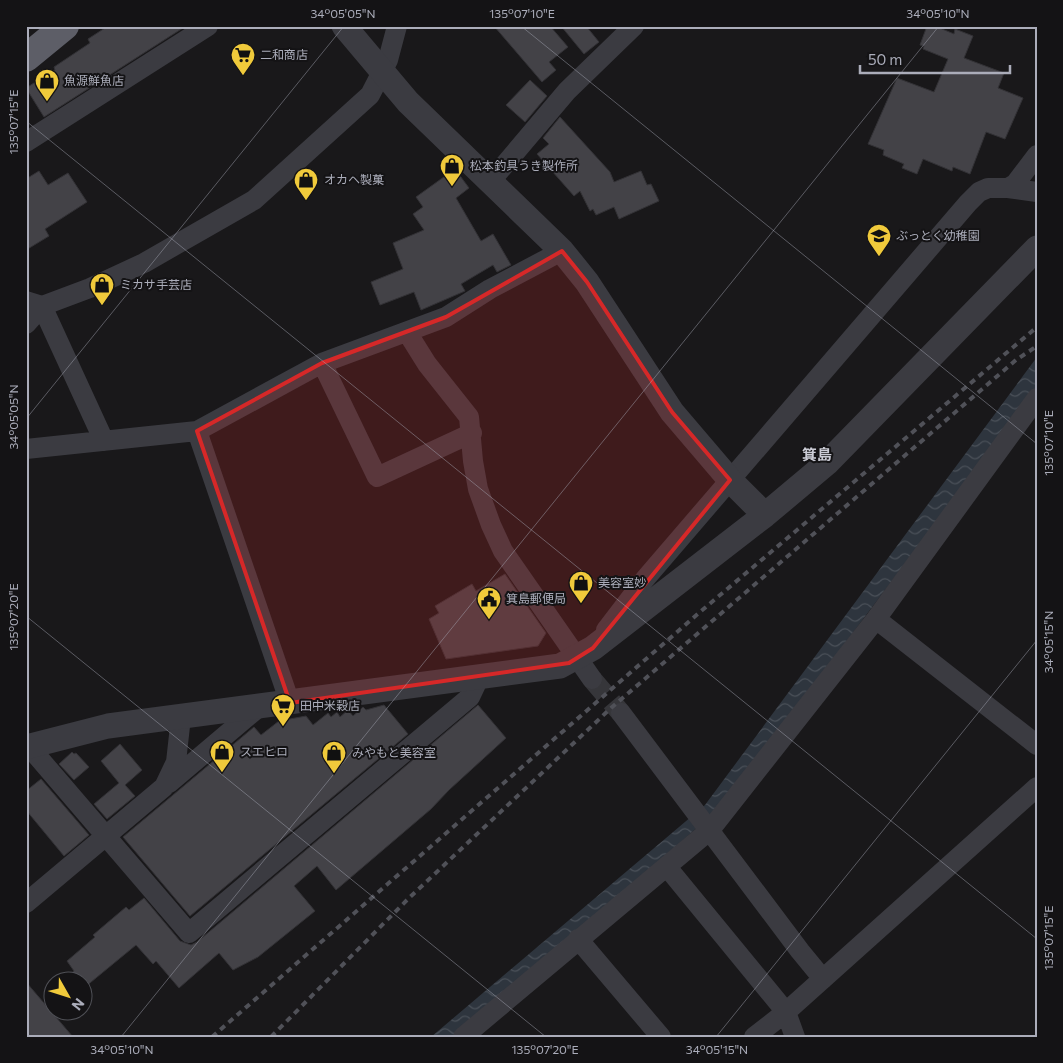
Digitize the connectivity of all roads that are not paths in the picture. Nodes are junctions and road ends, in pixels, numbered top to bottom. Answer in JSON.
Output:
{"nodes":[{"id":1,"x":65,"y":26,"type":"edge"},
{"id":2,"x":208,"y":26,"type":"edge"},
{"id":3,"x":344,"y":26,"type":"edge"},
{"id":4,"x":398,"y":26,"type":"edge"},
{"id":5,"x":634,"y":26,"type":"edge"},
{"id":6,"x":26,"y":58,"type":"edge"},
{"id":7,"x":382,"y":73,"type":"junction"},
{"id":8,"x":26,"y":142,"type":"edge"},
{"id":9,"x":1037,"y":155,"type":"edge"},
{"id":10,"x":490,"y":182,"type":"junction"},
{"id":11,"x":1008,"y":188,"type":"junction"},
{"id":12,"x":1037,"y":192,"type":"edge"},
{"id":13,"x":1037,"y":248,"type":"edge"},
{"id":14,"x":562,"y":251,"type":"junction"},
{"id":15,"x":34,"y":303,"type":"edge"},
{"id":16,"x":26,"y":324,"type":"edge"},
{"id":17,"x":407,"y":332,"type":"junction"},
{"id":18,"x":322,"y":363,"type":"junction"},
{"id":19,"x":1037,"y":398,"type":"edge"},
{"id":20,"x":197,"y":431,"type":"junction"},
{"id":21,"x":472,"y":433,"type":"junction"},
{"id":22,"x":104,"y":441,"type":"junction"},
{"id":23,"x":26,"y":448,"type":"edge"},
{"id":24,"x":730,"y":480,"type":"junction"},
{"id":25,"x":765,"y":515,"type":"junction"},
{"id":26,"x":876,"y":619,"type":"junction"},
{"id":27,"x":585,"y":653,"type":"junction"},
{"id":28,"x":479,"y":678,"type":"junction"},
{"id":29,"x":592,"y":679,"type":"tunnel mouth"},
{"id":30,"x":290,"y":704,"type":"junction"},
{"id":31,"x":259,"y":708,"type":"junction"},
{"id":32,"x":621,"y":713,"type":"tunnel mouth"},
{"id":33,"x":181,"y":718,"type":"junction"},
{"id":34,"x":27,"y":745,"type":"edge"},
{"id":35,"x":1037,"y":745,"type":"edge"},
{"id":36,"x":164,"y":787,"type":"junction"},
{"id":37,"x":1037,"y":787,"type":"edge"},
{"id":38,"x":710,"y":830,"type":"junction"},
{"id":39,"x":106,"y":838,"type":"junction"},
{"id":40,"x":667,"y":867,"type":"junction"},
{"id":41,"x":26,"y":903,"type":"edge"},
{"id":42,"x":578,"y":939,"type":"junction"},
{"id":43,"x":823,"y":978,"type":"junction"},
{"id":44,"x":786,"y":1012,"type":"junction"},
{"id":45,"x":463,"y":1037,"type":"edge"},
{"id":46,"x":661,"y":1037,"type":"edge"},
{"id":47,"x":754,"y":1037,"type":"edge"},
{"id":48,"x":795,"y":1037,"type":"edge"}],
"edges":[{"from":1,"to":6,"type":"highway"},
{"from":2,"to":8,"type":"street"},
{"from":3,"to":7,"type":"street"},
{"from":4,"to":7,"type":"street"},
{"from":5,"to":10,"type":"street"},
{"from":7,"to":10,"type":"street"},
{"from":7,"to":15,"type":"street"},
{"from":9,"to":11,"type":"street"},
{"from":10,"to":14,"type":"street"},
{"from":11,"to":12,"type":"street"},
{"from":11,"to":24,"type":"street"},
{"from":13,"to":25,"type":"street"},
{"from":14,"to":17,"type":"street"},
{"from":14,"to":24,"type":"street"},
{"from":15,"to":16,"type":"street"},
{"from":15,"to":22,"type":"street"},
{"from":17,"to":18,"type":"street"},
{"from":17,"to":21,"type":"street"},
{"from":18,"to":20,"type":"street"},
{"from":18,"to":21,"type":"street"},
{"from":19,"to":26,"type":"street"},
{"from":20,"to":22,"type":"street"},
{"from":20,"to":30,"type":"street"},
{"from":21,"to":27,"type":"street"},
{"from":22,"to":23,"type":"street"},
{"from":24,"to":25,"type":"street"},
{"from":24,"to":27,"type":"street"},
{"from":25,"to":27,"type":"street"},
{"from":26,"to":35,"type":"street"},
{"from":26,"to":38,"type":"street"},
{"from":27,"to":28,"type":"street"},
{"from":27,"to":29,"type":"street"},
{"from":28,"to":30,"type":"street"},
{"from":28,"to":39,"type":"street"},
{"from":30,"to":31,"type":"street"},
{"from":31,"to":33,"type":"street"},
{"from":31,"to":36,"type":"street"},
{"from":32,"to":38,"type":"street"},
{"from":33,"to":34,"type":"street"},
{"from":33,"to":36,"type":"street"},
{"from":34,"to":39,"type":"street"},
{"from":36,"to":39,"type":"street"},
{"from":37,"to":43,"type":"street"},
{"from":38,"to":40,"type":"street"},
{"from":38,"to":43,"type":"street"},
{"from":39,"to":41,"type":"street"},
{"from":40,"to":42,"type":"street"},
{"from":40,"to":44,"type":"street"},
{"from":42,"to":45,"type":"street"},
{"from":42,"to":46,"type":"street"},
{"from":43,"to":44,"type":"street"},
{"from":44,"to":47,"type":"street"},
{"from":44,"to":48,"type":"street"}]}
